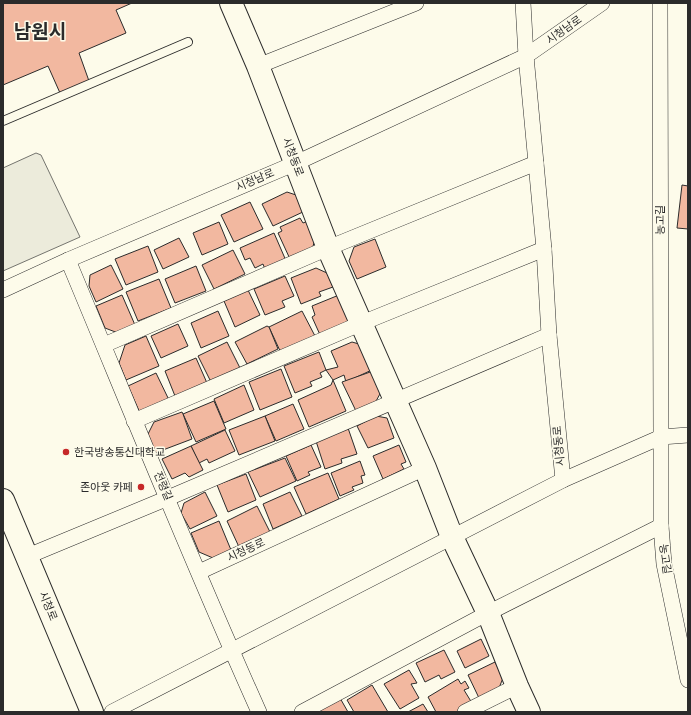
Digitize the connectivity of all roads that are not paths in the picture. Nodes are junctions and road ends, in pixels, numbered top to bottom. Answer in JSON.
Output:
{"nodes":[{"id":1,"x":231,"y":3,"type":"edge"},
{"id":2,"x":416,"y":3,"type":"edge"},
{"id":3,"x":523,"y":3,"type":"edge"},
{"id":4,"x":602,"y":3,"type":"edge"},
{"id":5,"x":660,"y":3,"type":"edge"},
{"id":6,"x":188,"y":42,"type":"dead end"},
{"id":7,"x":526,"y":56,"type":"junction"},
{"id":8,"x":258,"y":66,"type":"junction"},
{"id":9,"x":3,"y":121,"type":"edge"},
{"id":10,"x":536,"y":162,"type":"junction"},
{"id":11,"x":296,"y":163,"type":"junction"},
{"id":12,"x":328,"y":248,"type":"junction"},
{"id":13,"x":544,"y":249,"type":"junction"},
{"id":14,"x":68,"y":260,"type":"junction"},
{"id":15,"x":3,"y":290,"type":"edge"},
{"id":16,"x":362,"y":324,"type":"junction"},
{"id":17,"x":549,"y":335,"type":"junction"},
{"id":18,"x":104,"y":345,"type":"junction"},
{"id":19,"x":396,"y":402,"type":"junction"},
{"id":20,"x":134,"y":421,"type":"junction"},
{"id":21,"x":688,"y":435,"type":"edge"},
{"id":22,"x":661,"y":437,"type":"junction"},
{"id":23,"x":425,"y":468,"type":"junction"},
{"id":24,"x":563,"y":480,"type":"junction"},
{"id":25,"x":168,"y":498,"type":"junction"},
{"id":26,"x":3,"y":500,"type":"edge"},
{"id":27,"x":660,"y":526,"type":"junction"},
{"id":28,"x":452,"y":537,"type":"junction"},
{"id":29,"x":28,"y":556,"type":"junction"},
{"id":30,"x":199,"y":572,"type":"junction"},
{"id":31,"x":488,"y":613,"type":"junction"},
{"id":32,"x":232,"y":651,"type":"junction"},
{"id":33,"x":688,"y":680,"type":"edge"},
{"id":34,"x":517,"y":686,"type":"junction"},
{"id":35,"x":92,"y":712,"type":"edge"},
{"id":36,"x":112,"y":712,"type":"edge"},
{"id":37,"x":259,"y":712,"type":"edge"},
{"id":38,"x":302,"y":712,"type":"edge"},
{"id":39,"x":465,"y":712,"type":"edge"},
{"id":40,"x":529,"y":712,"type":"edge"}],
"edges":[{"from":1,"to":8,"type":"street","name":"시청동로"},
{"from":2,"to":8,"type":"street"},
{"from":3,"to":7,"type":"street"},
{"from":4,"to":7,"type":"street","name":"시청남로"},
{"from":5,"to":22,"type":"street","name":"농고길"},
{"from":6,"to":9,"type":"lane"},
{"from":7,"to":10,"type":"street","name":"시청동로"},
{"from":7,"to":11,"type":"street","name":"시청남로"},
{"from":8,"to":11,"type":"street","name":"시청동로"},
{"from":10,"to":12,"type":"street"},
{"from":10,"to":13,"type":"street","name":"시청동로"},
{"from":11,"to":12,"type":"street","name":"시청동로"},
{"from":11,"to":14,"type":"street","name":"시청남로"},
{"from":12,"to":16,"type":"street","name":"시청동로"},
{"from":12,"to":18,"type":"street"},
{"from":13,"to":16,"type":"street"},
{"from":13,"to":17,"type":"street","name":"시청동로"},
{"from":14,"to":15,"type":"street","name":"시청남로"},
{"from":14,"to":18,"type":"street","name":"전령길"},
{"from":16,"to":19,"type":"street","name":"시청동로"},
{"from":16,"to":20,"type":"street"},
{"from":17,"to":19,"type":"street"},
{"from":17,"to":24,"type":"street","name":"시청동로"},
{"from":18,"to":20,"type":"street","name":"전령길"},
{"from":19,"to":23,"type":"street","name":"시청동로"},
{"from":19,"to":25,"type":"street"},
{"from":20,"to":25,"type":"street","name":"전령길"},
{"from":21,"to":22,"type":"street"},
{"from":22,"to":24,"type":"street"},
{"from":22,"to":27,"type":"street","name":"농고길"},
{"from":23,"to":28,"type":"street","name":"시청동로"},
{"from":23,"to":30,"type":"street","name":"시청동로"},
{"from":24,"to":28,"type":"street","name":"시청동로"},
{"from":25,"to":29,"type":"street"},
{"from":25,"to":30,"type":"street","name":"전령길"},
{"from":26,"to":29,"type":"street","name":"시청로"},
{"from":27,"to":31,"type":"street"},
{"from":27,"to":33,"type":"street","name":"농고길"},
{"from":28,"to":31,"type":"street","name":"시청동로"},
{"from":28,"to":32,"type":"street","name":"시청동로"},
{"from":29,"to":35,"type":"street","name":"시청로"},
{"from":30,"to":32,"type":"street","name":"전령길"},
{"from":31,"to":34,"type":"street","name":"시청동로"},
{"from":31,"to":38,"type":"street"},
{"from":32,"to":36,"type":"street","name":"시청동로"},
{"from":32,"to":37,"type":"street","name":"전령길"},
{"from":34,"to":39,"type":"street"},
{"from":34,"to":40,"type":"street","name":"시청동로"}]}
